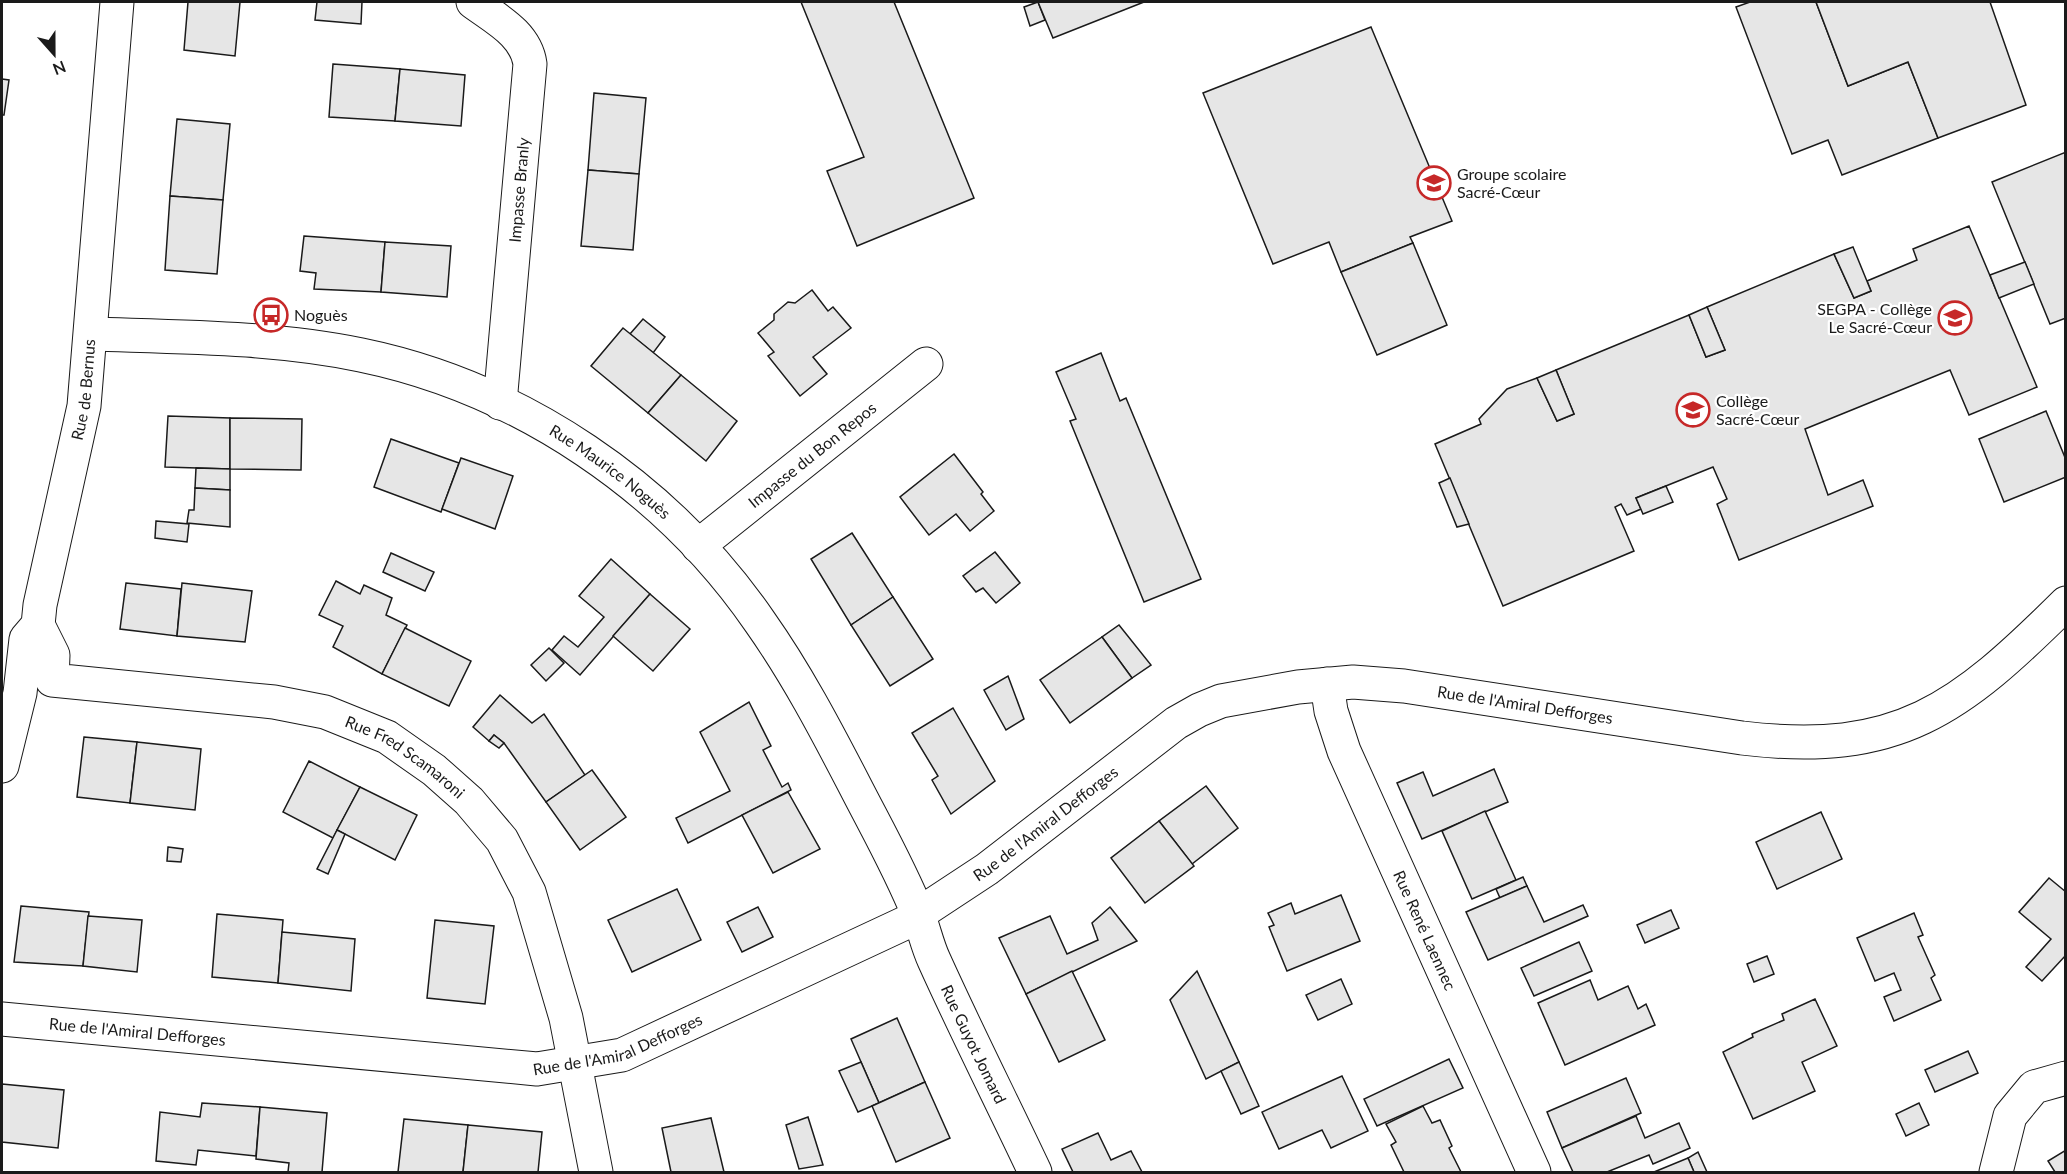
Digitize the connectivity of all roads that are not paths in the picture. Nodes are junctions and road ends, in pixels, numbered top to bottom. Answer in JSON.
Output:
{"nodes":[{"id":1,"x":117,"y":2,"type":"edge"},
{"id":2,"x":473,"y":2,"type":"edge"},
{"id":3,"x":92,"y":334,"type":"junction"},
{"id":4,"x":926,"y":364,"type":"dead end"},
{"id":5,"x":500,"y":403,"type":"junction"},
{"id":6,"x":698,"y":546,"type":"junction"},
{"id":7,"x":2066,"y":603,"type":"edge"},
{"id":8,"x":38,"y":625,"type":"junction"},
{"id":9,"x":52,"y":680,"type":"junction"},
{"id":10,"x":1327,"y":684,"type":"junction"},
{"id":11,"x":21,"y":693,"type":"junction"},
{"id":12,"x":2,"y":766,"type":"edge"},
{"id":13,"x":918,"y":914,"type":"junction"},
{"id":14,"x":2,"y":1019,"type":"edge"},
{"id":15,"x":576,"y":1065,"type":"junction"},
{"id":16,"x":2066,"y":1078,"type":"edge"},
{"id":17,"x":596,"y":1173,"type":"edge"},
{"id":18,"x":1035,"y":1173,"type":"edge"},
{"id":19,"x":1534,"y":1173,"type":"edge"},
{"id":20,"x":1996,"y":1173,"type":"edge"}],
"edges":[{"from":1,"to":3,"type":"street","name":"Rue de Bernus"},
{"from":2,"to":5,"type":"street","name":"Impasse Branly"},
{"from":3,"to":5,"type":"street","name":"Rue Maurice Noguès"},
{"from":3,"to":8,"type":"street","name":"Rue de Bernus"},
{"from":4,"to":6,"type":"street","name":"Impasse du Bon Repos"},
{"from":5,"to":6,"type":"street","name":"Rue Maurice Noguès"},
{"from":6,"to":13,"type":"street","name":"Rue Maurice Noguès"},
{"from":7,"to":10,"type":"street","name":"Rue de l'Amiral Defforges"},
{"from":8,"to":9,"type":"street"},
{"from":8,"to":11,"type":"street","name":"Rue de Bernus"},
{"from":9,"to":11,"type":"street"},
{"from":9,"to":15,"type":"street","name":"Rue Fred Scamaroni"},
{"from":10,"to":13,"type":"street","name":"Rue de l'Amiral Defforges"},
{"from":10,"to":19,"type":"street","name":"Rue René Laennec"},
{"from":11,"to":12,"type":"street","name":"Rue de Bernus"},
{"from":13,"to":15,"type":"street","name":"Rue de l'Amiral Defforges"},
{"from":13,"to":18,"type":"street","name":"Rue Guyot Jomard"},
{"from":14,"to":15,"type":"street","name":"Rue de l'Amiral Defforges"},
{"from":15,"to":17,"type":"street","name":"Rue Fred Scamaroni"},
{"from":16,"to":20,"type":"street"}]}
